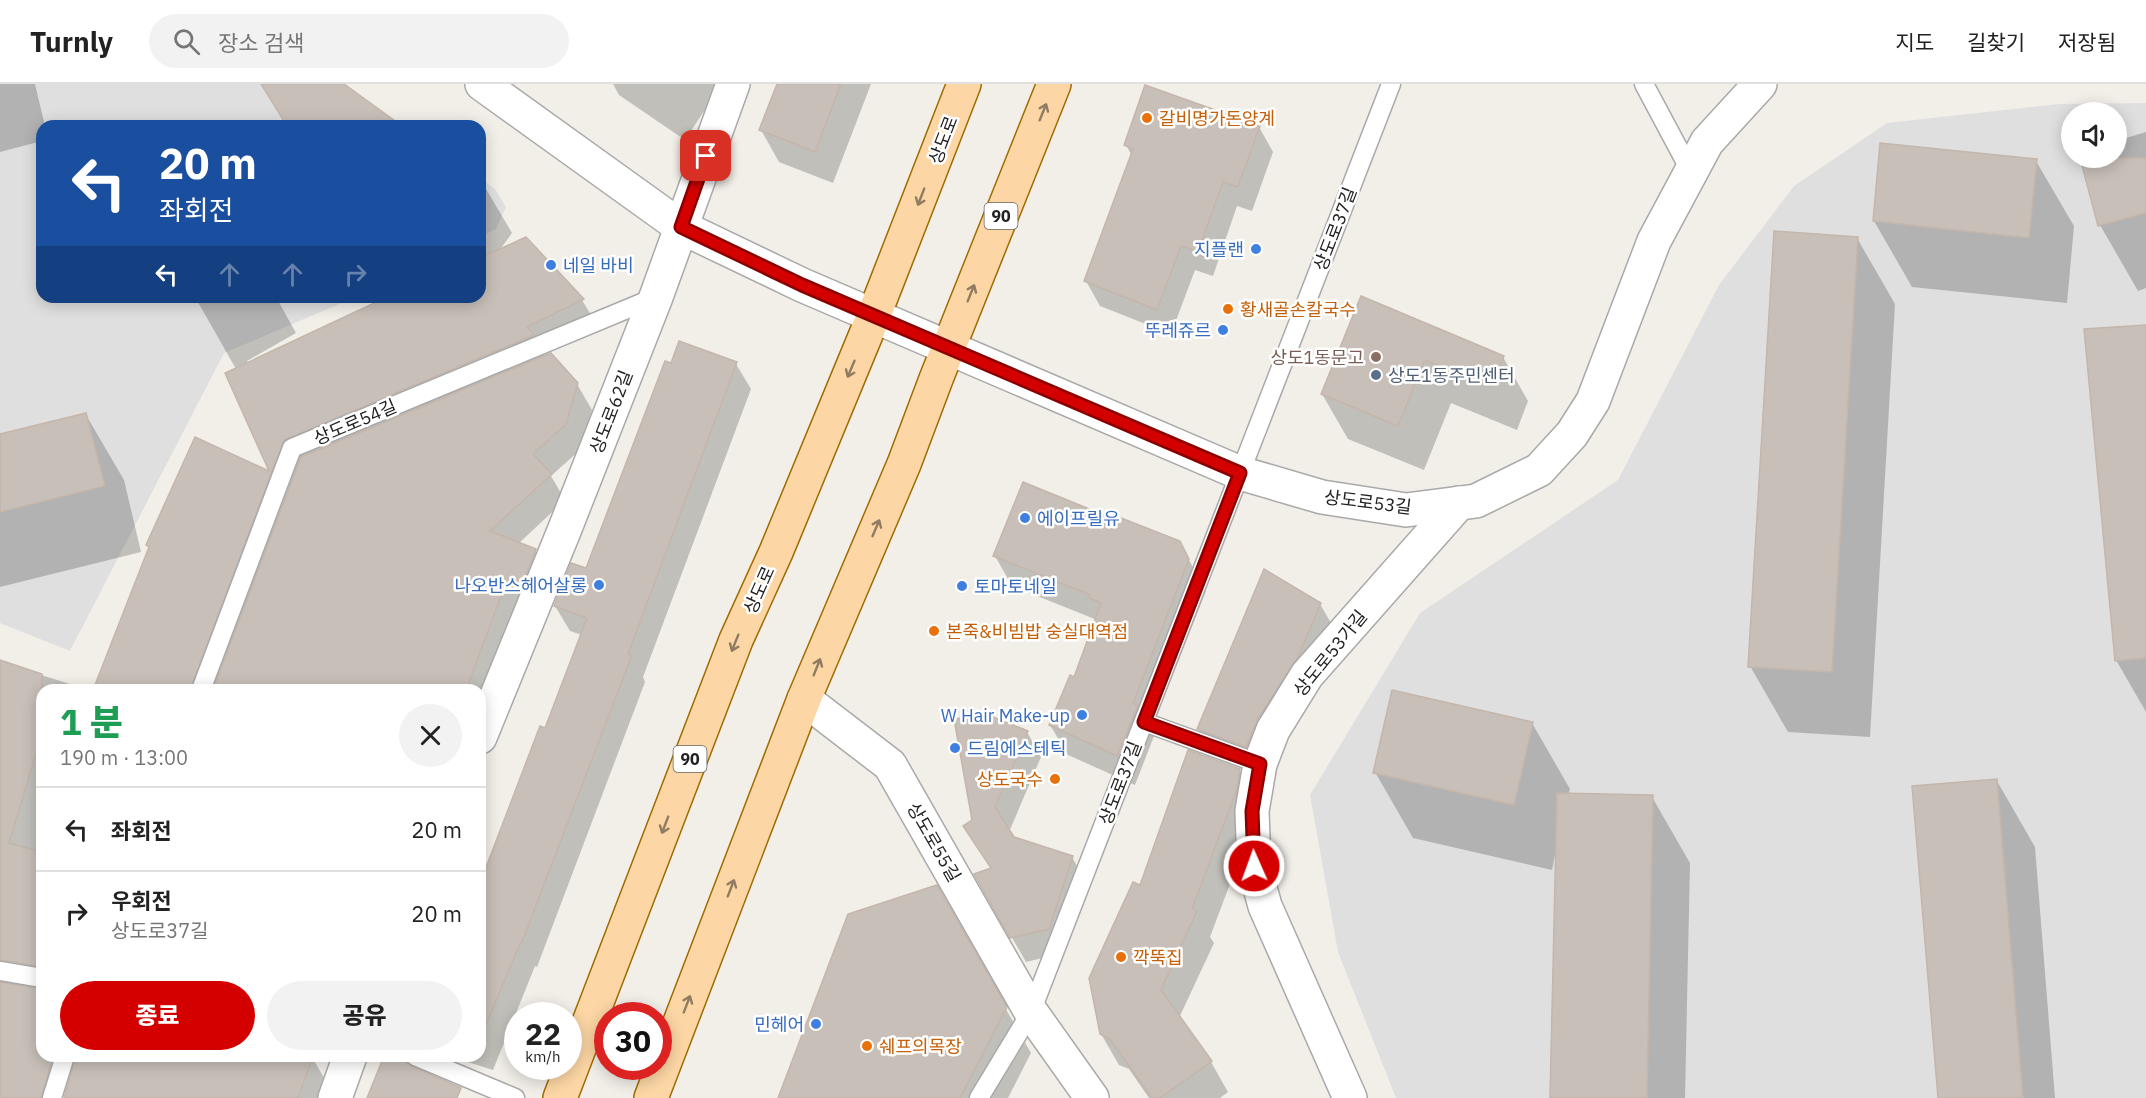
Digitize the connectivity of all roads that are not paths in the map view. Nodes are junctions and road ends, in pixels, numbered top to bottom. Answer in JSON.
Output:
{"nodes":[{"id":1,"x":482,"y":84,"type":"edge"},
{"id":2,"x":733,"y":84,"type":"edge"},
{"id":3,"x":964,"y":84,"type":"edge"},
{"id":4,"x":1054,"y":84,"type":"edge"},
{"id":5,"x":1391,"y":84,"type":"edge"},
{"id":6,"x":1644,"y":84,"type":"edge"},
{"id":7,"x":1760,"y":84,"type":"edge"},
{"id":8,"x":1692,"y":172,"type":"junction"},
{"id":9,"x":681,"y":227,"type":"junction"},
{"id":10,"x":656,"y":297,"type":"junction"},
{"id":11,"x":874,"y":315,"type":"junction"},
{"id":12,"x":949,"y":348,"type":"junction"},
{"id":13,"x":1240,"y":473,"type":"junction"},
{"id":14,"x":1459,"y":503,"type":"junction"},
{"id":15,"x":203,"y":684,"type":"edge"},
{"id":16,"x":804,"y":699,"type":"junction"},
{"id":17,"x":486,"y":722,"type":"edge"},
{"id":18,"x":1144,"y":722,"type":"junction"},
{"id":19,"x":1260,"y":764,"type":"junction"},
{"id":20,"x":0,"y":971,"type":"edge"},
{"id":21,"x":36,"y":977,"type":"edge"},
{"id":22,"x":1031,"y":1012,"type":"junction"},
{"id":23,"x":64,"y":1062,"type":"edge"},
{"id":24,"x":349,"y":1062,"type":"edge"},
{"id":25,"x":429,"y":1062,"type":"edge"},
{"id":26,"x":52,"y":1098,"type":"edge"},
{"id":27,"x":335,"y":1098,"type":"edge"},
{"id":28,"x":515,"y":1098,"type":"edge"},
{"id":29,"x":560,"y":1098,"type":"edge"},
{"id":30,"x":651,"y":1098,"type":"edge"},
{"id":31,"x":979,"y":1098,"type":"edge"},
{"id":32,"x":1092,"y":1098,"type":"edge"},
{"id":33,"x":1350,"y":1098,"type":"edge"}],
"edges":[{"from":1,"to":9,"type":"street"},
{"from":2,"to":9,"type":"street","name":"상도로62길"},
{"from":3,"to":11,"type":"main road","name":"상도로","number":"90","one_way":true},
{"from":12,"to":4,"type":"main road","number":"90","one_way":true},
{"from":5,"to":13,"type":"lane","name":"상도로37길"},
{"from":6,"to":8,"type":"lane"},
{"from":7,"to":8,"type":"street","name":"상도로53길"},
{"from":8,"to":14,"type":"street","name":"상도로53길"},
{"from":9,"to":10,"type":"street","name":"상도로62길"},
{"from":9,"to":11,"type":"street"},
{"from":10,"to":15,"type":"lane","name":"상도로54길"},
{"from":10,"to":17,"type":"street","name":"상도로62길"},
{"from":11,"to":12,"type":"street"},
{"from":11,"to":29,"type":"main road","name":"상도로","number":"90","one_way":true},
{"from":12,"to":13,"type":"street","name":"상도로53길"},
{"from":16,"to":12,"type":"main road","number":"90","one_way":true},
{"from":13,"to":14,"type":"street","name":"상도로53길"},
{"from":13,"to":18,"type":"lane","name":"상도로37길"},
{"from":14,"to":19,"type":"street","name":"상도로53가길"},
{"from":16,"to":22,"type":"street","name":"상도로55길"},
{"from":30,"to":16,"type":"main road","one_way":true},
{"from":18,"to":19,"type":"lane"},
{"from":18,"to":22,"type":"lane","name":"상도로37길"},
{"from":19,"to":33,"type":"street","name":"상도로53가길"},
{"from":20,"to":21,"type":"lane"},
{"from":22,"to":31,"type":"lane"},
{"from":22,"to":32,"type":"street","name":"상도로55길"},
{"from":23,"to":26,"type":"lane"},
{"from":24,"to":27,"type":"street"},
{"from":25,"to":28,"type":"lane"}]}
